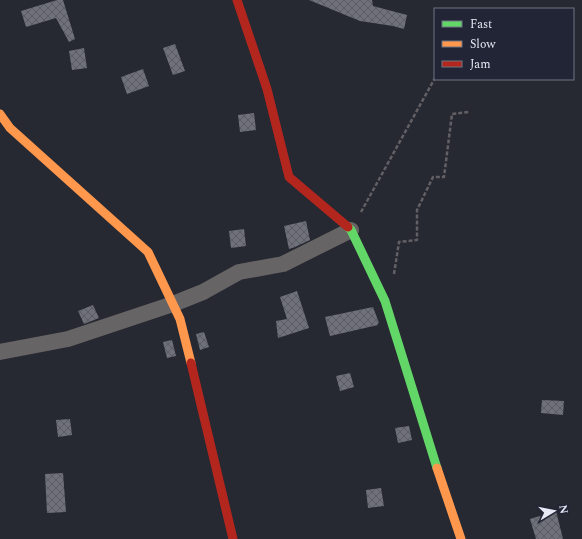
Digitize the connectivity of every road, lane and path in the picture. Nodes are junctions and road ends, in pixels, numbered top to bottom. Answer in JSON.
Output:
{"nodes":[{"id":1,"x":237,"y":0,"type":"edge"},
{"id":2,"x":434,"y":80,"type":"edge"},
{"id":3,"x":469,"y":112,"type":"dead end"},
{"id":4,"x":0,"y":114,"type":"edge"},
{"id":5,"x":351,"y":230,"type":"junction"},
{"id":6,"x":393,"y":280,"type":"dead end"},
{"id":7,"x":173,"y":304,"type":"junction"},
{"id":8,"x":0,"y":352,"type":"edge"},
{"id":9,"x":233,"y":539,"type":"edge"},
{"id":10,"x":461,"y":539,"type":"edge"}],
"edges":[{"from":1,"to":5,"type":"street"},
{"from":2,"to":5,"type":"path"},
{"from":3,"to":6,"type":"path"},
{"from":4,"to":7,"type":"street"},
{"from":5,"to":7,"type":"street"},
{"from":5,"to":10,"type":"street"},
{"from":7,"to":8,"type":"street"},
{"from":7,"to":9,"type":"street"}]}
